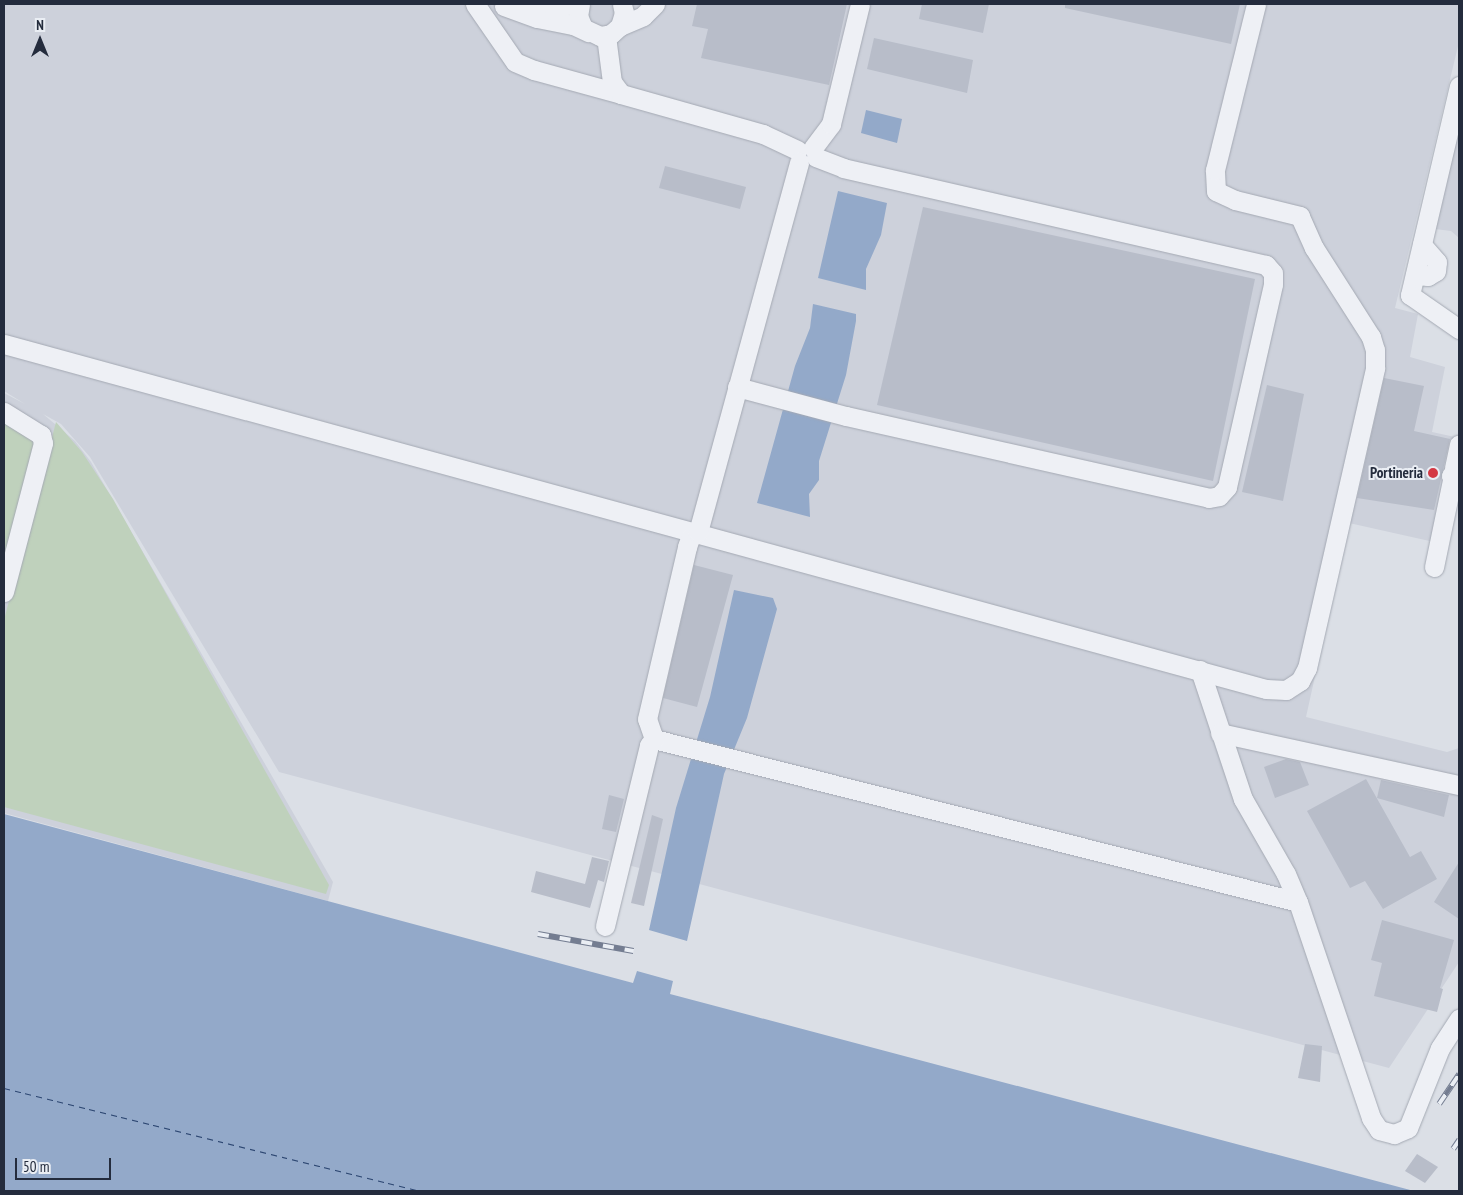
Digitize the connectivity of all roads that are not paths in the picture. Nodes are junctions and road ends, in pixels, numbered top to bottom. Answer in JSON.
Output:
{"nodes":[{"id":1,"x":475,"y":4,"type":"edge"},
{"id":2,"x":570,"y":4,"type":"edge"},
{"id":3,"x":580,"y":4,"type":"edge"},
{"id":4,"x":622,"y":4,"type":"edge"},
{"id":5,"x":655,"y":4,"type":"edge"},
{"id":6,"x":860,"y":4,"type":"edge"},
{"id":7,"x":1256,"y":4,"type":"edge"},
{"id":8,"x":500,"y":5,"type":"edge"},
{"id":9,"x":604,"y":31,"type":"junction"},
{"id":10,"x":1459,"y":86,"type":"edge"},
{"id":11,"x":621,"y":94,"type":"junction"},
{"id":12,"x":806,"y":154,"type":"junction"},
{"id":13,"x":1459,"y":329,"type":"edge"},
{"id":14,"x":4,"y":344,"type":"edge"},
{"id":15,"x":737,"y":387,"type":"junction"},
{"id":16,"x":4,"y":412,"type":"edge"},
{"id":17,"x":1459,"y":445,"type":"edge"},
{"id":18,"x":1457,"y":478,"type":"edge"},
{"id":19,"x":698,"y":532,"type":"junction"},
{"id":20,"x":1434,"y":567,"type":"dead end"},
{"id":21,"x":4,"y":592,"type":"edge"},
{"id":22,"x":1200,"y":670,"type":"junction"},
{"id":23,"x":1220,"y":733,"type":"junction"},
{"id":24,"x":654,"y":739,"type":"junction"},
{"id":25,"x":1459,"y":785,"type":"edge"},
{"id":26,"x":1298,"y":902,"type":"junction"},
{"id":27,"x":605,"y":926,"type":"dead end"},
{"id":28,"x":1459,"y":1019,"type":"edge"}],
"edges":[{"from":1,"to":11,"type":"street"},
{"from":2,"to":8,"type":"street"},
{"from":3,"to":9,"type":"street"},
{"from":4,"to":9,"type":"street"},
{"from":5,"to":9,"type":"street"},
{"from":6,"to":12,"type":"street"},
{"from":7,"to":22,"type":"street"},
{"from":8,"to":9,"type":"street"},
{"from":9,"to":11,"type":"street"},
{"from":10,"to":13,"type":"street"},
{"from":11,"to":12,"type":"street"},
{"from":12,"to":15,"type":"street"},
{"from":12,"to":15,"type":"street"},
{"from":14,"to":19,"type":"street"},
{"from":15,"to":19,"type":"street"},
{"from":16,"to":21,"type":"street"},
{"from":17,"to":18,"type":"street"},
{"from":18,"to":20,"type":"street"},
{"from":19,"to":22,"type":"street"},
{"from":19,"to":24,"type":"street"},
{"from":22,"to":23,"type":"street"},
{"from":23,"to":25,"type":"street"},
{"from":23,"to":26,"type":"street"},
{"from":24,"to":26,"type":"street"},
{"from":24,"to":27,"type":"street"},
{"from":26,"to":28,"type":"street"}]}
